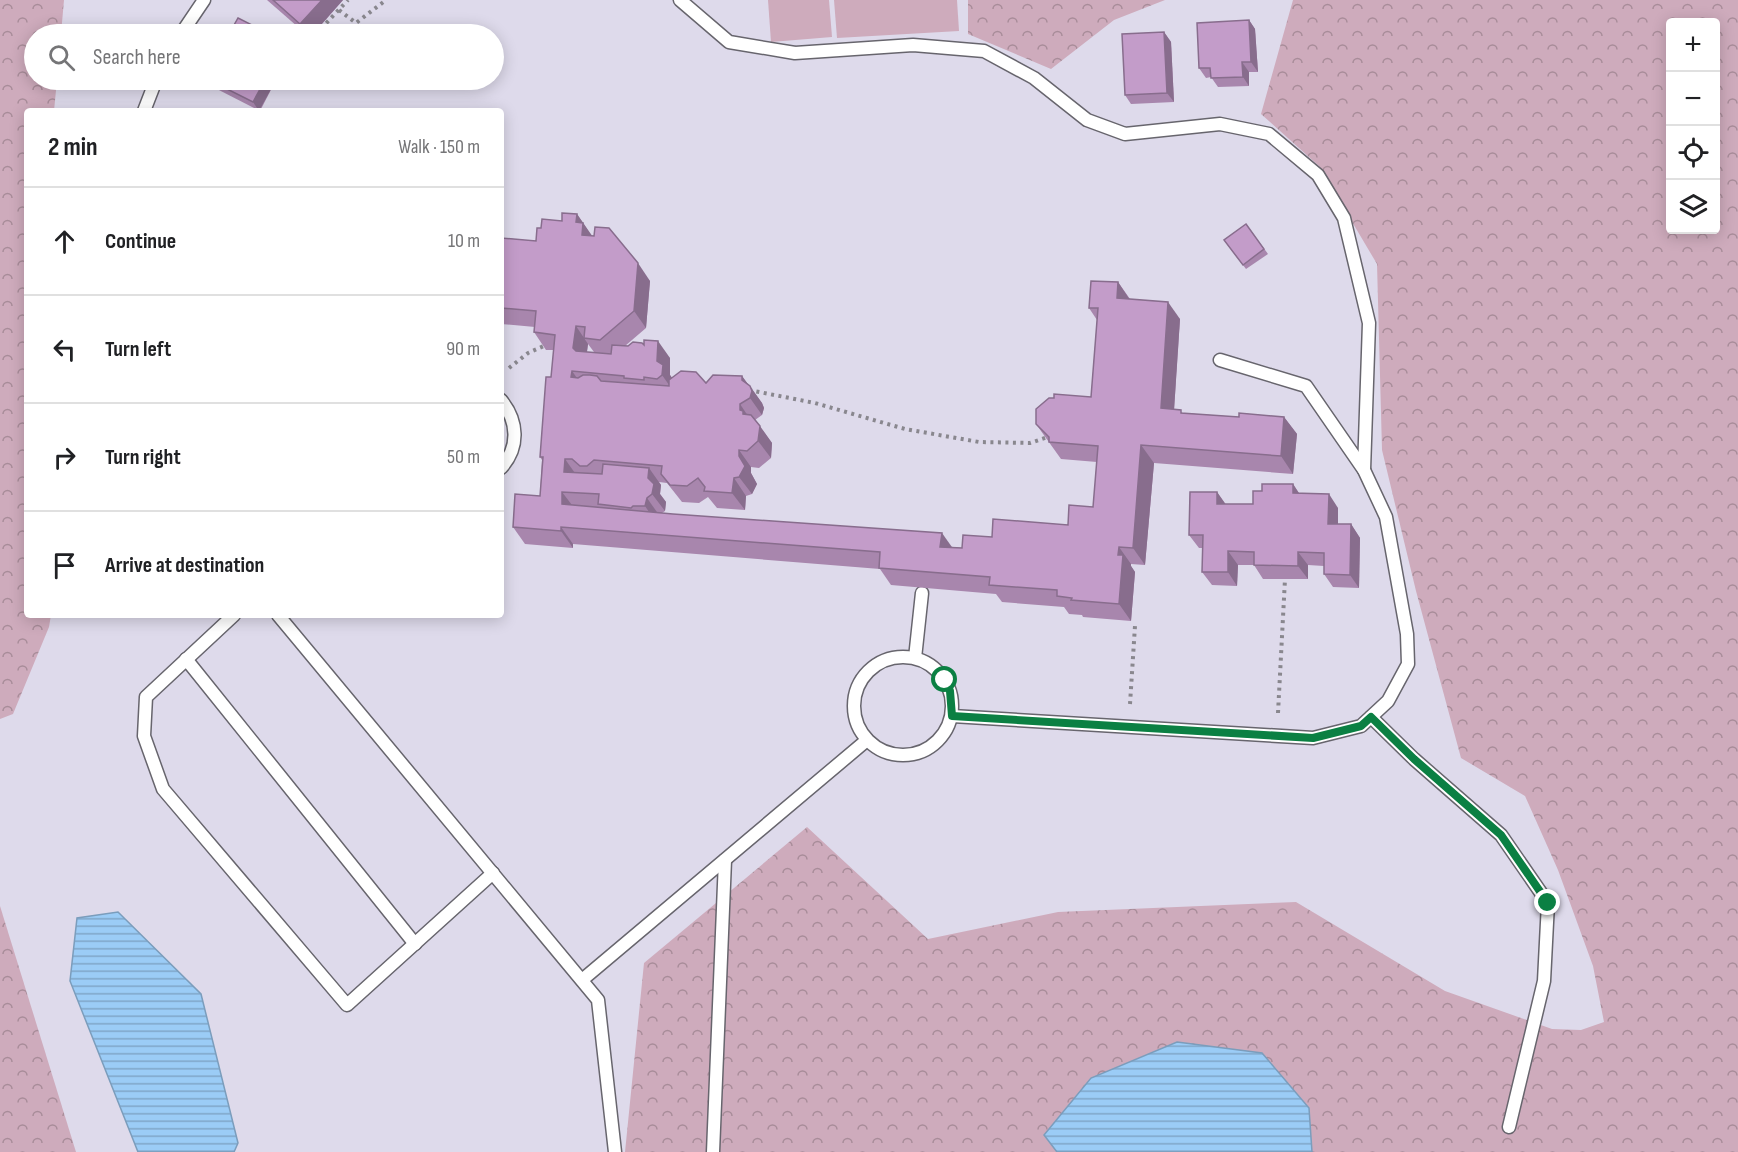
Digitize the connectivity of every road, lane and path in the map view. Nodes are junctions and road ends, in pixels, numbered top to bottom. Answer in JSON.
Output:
{"nodes":[{"id":1,"x":204,"y":0,"type":"edge"},
{"id":2,"x":348,"y":0,"type":"edge"},
{"id":3,"x":386,"y":0,"type":"edge"},
{"id":4,"x":680,"y":0,"type":"edge"},
{"id":5,"x":339,"y":10,"type":"junction"},
{"id":6,"x":188,"y":24,"type":"edge"},
{"id":7,"x":326,"y":24,"type":"edge"},
{"id":8,"x":152,"y":90,"type":"edge"},
{"id":9,"x":145,"y":108,"type":"edge"},
{"id":10,"x":546,"y":345,"type":"edge"},
{"id":11,"x":1220,"y":360,"type":"dead end"},
{"id":12,"x":509,"y":368,"type":"dead end"},
{"id":13,"x":746,"y":389,"type":"edge"},
{"id":14,"x":504,"y":404,"type":"edge"},
{"id":15,"x":1048,"y":437,"type":"edge"},
{"id":16,"x":504,"y":465,"type":"edge"},
{"id":17,"x":1364,"y":470,"type":"junction"},
{"id":18,"x":1285,"y":579,"type":"edge"},
{"id":19,"x":922,"y":593,"type":"edge"},
{"id":20,"x":231,"y":618,"type":"edge"},
{"id":21,"x":280,"y":618,"type":"edge"},
{"id":22,"x":1135,"y":626,"type":"dead end"},
{"id":23,"x":915,"y":658,"type":"junction"},
{"id":24,"x":186,"y":659,"type":"junction"},
{"id":25,"x":952,"y":716,"type":"junction"},
{"id":26,"x":1371,"y":717,"type":"junction"},
{"id":27,"x":1129,"y":727,"type":"junction"},
{"id":28,"x":1277,"y":736,"type":"junction"},
{"id":29,"x":867,"y":740,"type":"junction"},
{"id":30,"x":725,"y":860,"type":"junction"},
{"id":31,"x":493,"y":873,"type":"junction"},
{"id":32,"x":415,"y":944,"type":"junction"},
{"id":33,"x":582,"y":980,"type":"junction"},
{"id":34,"x":1509,"y":1127,"type":"dead end"},
{"id":35,"x":615,"y":1152,"type":"edge"},
{"id":36,"x":713,"y":1152,"type":"edge"}],
"edges":[{"from":1,"to":6,"type":"lane"},
{"from":2,"to":5,"type":"path"},
{"from":3,"to":5,"type":"path"},
{"from":4,"to":17,"type":"lane"},
{"from":5,"to":7,"type":"path"},
{"from":8,"to":9,"type":"lane"},
{"from":10,"to":12,"type":"path"},
{"from":11,"to":17,"type":"lane"},
{"from":13,"to":15,"type":"path"},
{"from":14,"to":16,"type":"lane"},
{"from":17,"to":26,"type":"lane"},
{"from":18,"to":28,"type":"path"},
{"from":19,"to":23,"type":"lane"},
{"from":20,"to":24,"type":"lane"},
{"from":21,"to":31,"type":"lane"},
{"from":22,"to":27,"type":"path"},
{"from":23,"to":25,"type":"lane"},
{"from":23,"to":29,"type":"lane"},
{"from":24,"to":32,"type":"lane"},
{"from":24,"to":32,"type":"lane"},
{"from":25,"to":27,"type":"lane"},
{"from":25,"to":29,"type":"lane"},
{"from":26,"to":28,"type":"lane"},
{"from":26,"to":34,"type":"lane"},
{"from":27,"to":28,"type":"lane"},
{"from":29,"to":30,"type":"lane"},
{"from":30,"to":33,"type":"lane"},
{"from":30,"to":36,"type":"lane"},
{"from":31,"to":32,"type":"lane"},
{"from":31,"to":33,"type":"lane"},
{"from":33,"to":35,"type":"lane"}]}
